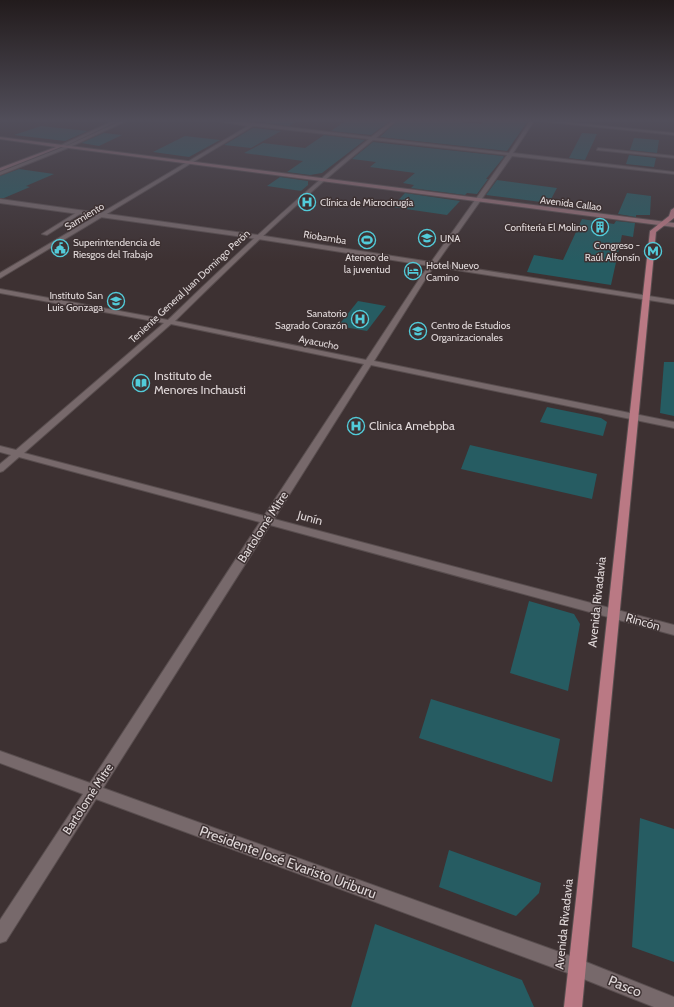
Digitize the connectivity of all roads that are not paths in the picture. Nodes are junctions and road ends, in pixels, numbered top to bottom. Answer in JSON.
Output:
{"nodes":[{"id":1,"x":15,"y":168,"type":"edge"},
{"id":2,"x":180,"y":168,"type":"edge"},
{"id":3,"x":237,"y":168,"type":"edge"},
{"id":4,"x":335,"y":168,"type":"edge"},
{"id":5,"x":501,"y":168,"type":"edge"},
{"id":6,"x":628,"y":168,"type":"edge"},
{"id":7,"x":674,"y":173,"type":"edge"},
{"id":8,"x":0,"y":174,"type":"edge"},
{"id":9,"x":322,"y":179,"type":"junction"},
{"id":10,"x":478,"y":200,"type":"junction"},
{"id":11,"x":0,"y":201,"type":"edge"},
{"id":12,"x":674,"y":210,"type":"edge"},
{"id":13,"x":81,"y":212,"type":"junction"},
{"id":14,"x":103,"y":216,"type":"junction"},
{"id":15,"x":664,"y":224,"type":"junction"},
{"id":16,"x":674,"y":225,"type":"edge"},
{"id":17,"x":45,"y":234,"type":"dead end"},
{"id":18,"x":258,"y":237,"type":"junction"},
{"id":19,"x":433,"y":263,"type":"junction"},
{"id":20,"x":0,"y":276,"type":"edge"},
{"id":21,"x":0,"y":291,"type":"edge"},
{"id":22,"x":646,"y":298,"type":"junction"},
{"id":23,"x":674,"y":302,"type":"edge"},
{"id":24,"x":170,"y":322,"type":"junction"},
{"id":25,"x":368,"y":362,"type":"junction"},
{"id":26,"x":633,"y":417,"type":"junction"},
{"id":27,"x":674,"y":425,"type":"edge"},
{"id":28,"x":0,"y":449,"type":"edge"},
{"id":29,"x":18,"y":454,"type":"junction"},
{"id":30,"x":0,"y":469,"type":"edge"},
{"id":31,"x":268,"y":520,"type":"junction"},
{"id":32,"x":613,"y":613,"type":"junction"},
{"id":33,"x":674,"y":630,"type":"edge"},
{"id":34,"x":0,"y":757,"type":"edge"},
{"id":35,"x":94,"y":791,"type":"junction"},
{"id":36,"x":0,"y":936,"type":"edge"},
{"id":37,"x":576,"y":967,"type":"junction"},
{"id":38,"x":674,"y":1006,"type":"edge"},
{"id":39,"x":573,"y":1007,"type":"edge"}],
"edges":[{"from":1,"to":8,"type":"lane"},
{"from":2,"to":14,"type":"street","name":"Sarmiento"},
{"from":3,"to":9,"type":"main road","name":"Avenida Callao"},
{"from":4,"to":9,"type":"street","name":"Teniente General Juan Domingo Perón"},
{"from":5,"to":10,"type":"street","name":"Bartolomé Mitre"},
{"from":6,"to":7,"type":"street"},
{"from":9,"to":10,"type":"main road","name":"Avenida Callao"},
{"from":9,"to":18,"type":"street","name":"Teniente General Juan Domingo Perón"},
{"from":10,"to":15,"type":"main road","name":"Avenida Callao"},
{"from":10,"to":19,"type":"street","name":"Bartolomé Mitre"},
{"from":11,"to":13,"type":"street","name":"Riobamba"},
{"from":12,"to":15,"type":"main road","name":"Avenida Rivadavia"},
{"from":13,"to":14,"type":"street","name":"Riobamba"},
{"from":13,"to":17,"type":"lane"},
{"from":14,"to":18,"type":"street","name":"Riobamba"},
{"from":14,"to":20,"type":"street","name":"Sarmiento"},
{"from":15,"to":16,"type":"main road","name":"Avenida Callao"},
{"from":15,"to":22,"type":"main road","name":"Avenida Rivadavia"},
{"from":18,"to":19,"type":"street","name":"Riobamba"},
{"from":18,"to":24,"type":"street","name":"Teniente General Juan Domingo Perón"},
{"from":19,"to":22,"type":"street","name":"Riobamba"},
{"from":19,"to":25,"type":"street","name":"Bartolomé Mitre"},
{"from":21,"to":24,"type":"street","name":"Ayacucho"},
{"from":22,"to":23,"type":"street","name":"Riobamba"},
{"from":22,"to":26,"type":"main road","name":"Avenida Rivadavia"},
{"from":24,"to":25,"type":"street","name":"Ayacucho"},
{"from":24,"to":29,"type":"street","name":"Teniente General Juan Domingo Perón"},
{"from":25,"to":26,"type":"street","name":"Ayacucho"},
{"from":25,"to":31,"type":"street","name":"Bartolomé Mitre"},
{"from":26,"to":27,"type":"street","name":"Ayacucho"},
{"from":26,"to":32,"type":"main road","name":"Avenida Rivadavia"},
{"from":28,"to":29,"type":"street","name":"Junín"},
{"from":29,"to":30,"type":"street","name":"Teniente General Juan Domingo Perón"},
{"from":29,"to":31,"type":"street","name":"Junín"},
{"from":31,"to":32,"type":"street","name":"Junín"},
{"from":31,"to":35,"type":"street","name":"Bartolomé Mitre"},
{"from":32,"to":33,"type":"street","name":"Rincón"},
{"from":32,"to":37,"type":"main road","name":"Avenida Rivadavia"},
{"from":34,"to":35,"type":"street","name":"Presidente José Evaristo Uriburu"},
{"from":35,"to":36,"type":"street","name":"Bartolomé Mitre"},
{"from":35,"to":37,"type":"street","name":"Presidente José Evaristo Uriburu"},
{"from":37,"to":38,"type":"street","name":"Pasco"},
{"from":37,"to":39,"type":"main road","name":"Avenida Rivadavia"}]}
